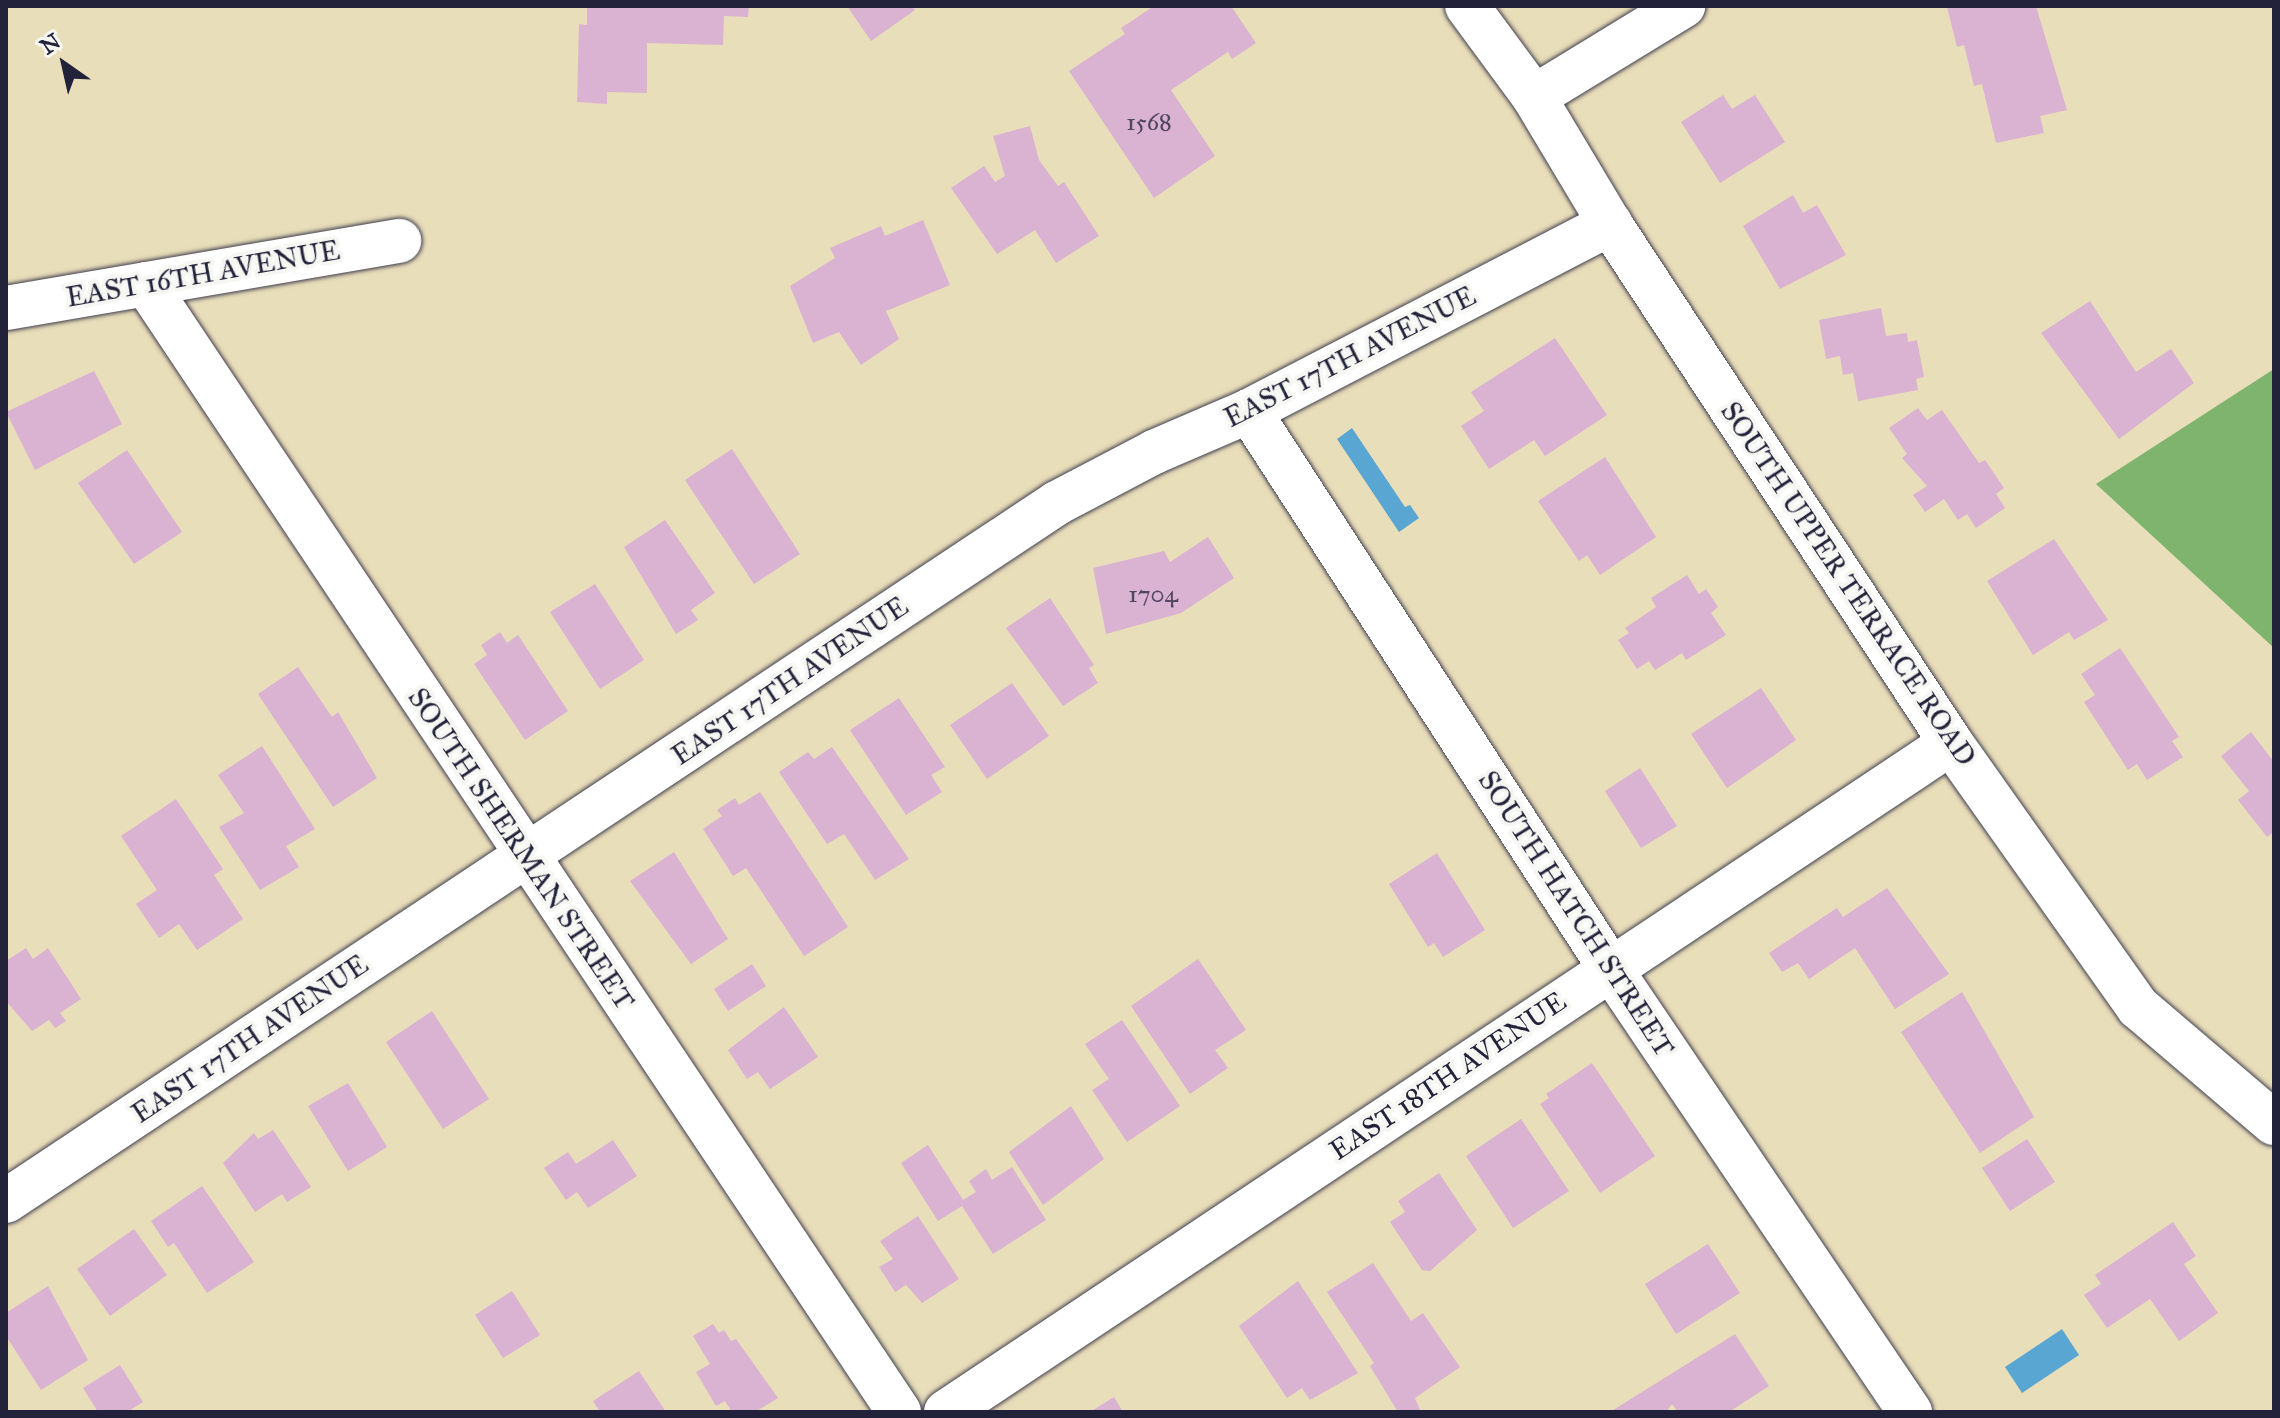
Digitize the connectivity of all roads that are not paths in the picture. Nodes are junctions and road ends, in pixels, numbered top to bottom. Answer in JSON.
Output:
{"nodes":[{"id":1,"x":1467,"y":6,"type":"edge"},
{"id":2,"x":1683,"y":6,"type":"edge"},
{"id":3,"x":1534,"y":97,"type":"junction"},
{"id":4,"x":1610,"y":224,"type":"junction"},
{"id":5,"x":399,"y":241,"type":"dead end"},
{"id":6,"x":146,"y":284,"type":"junction"},
{"id":7,"x":6,"y":308,"type":"edge"},
{"id":8,"x":1249,"y":411,"type":"junction"},
{"id":9,"x":1951,"y":743,"type":"junction"},
{"id":10,"x":525,"y":857,"type":"junction"},
{"id":11,"x":1610,"y":968,"type":"junction"},
{"id":12,"x":2274,"y":1123,"type":"edge"},
{"id":13,"x":6,"y":1201,"type":"edge"},
{"id":14,"x":899,"y":1412,"type":"edge"},
{"id":15,"x":946,"y":1412,"type":"edge"},
{"id":16,"x":1910,"y":1412,"type":"edge"}],
"edges":[{"from":1,"to":3,"type":"street","name":"SOUTH UPPER TERRACE ROAD"},
{"from":2,"to":3,"type":"street"},
{"from":3,"to":4,"type":"street","name":"SOUTH UPPER TERRACE ROAD"},
{"from":4,"to":8,"type":"street","name":"EAST 17TH AVENUE"},
{"from":4,"to":9,"type":"street","name":"SOUTH UPPER TERRACE ROAD"},
{"from":5,"to":6,"type":"street","name":"EAST 16TH AVENUE"},
{"from":6,"to":7,"type":"street","name":"EAST 16TH AVENUE"},
{"from":6,"to":10,"type":"street","name":"SOUTH SHERMAN STREET"},
{"from":8,"to":10,"type":"street","name":"EAST 17TH AVENUE"},
{"from":8,"to":11,"type":"street","name":"SOUTH HATCH STREET"},
{"from":9,"to":11,"type":"street","name":"EAST 18TH AVENUE"},
{"from":9,"to":12,"type":"street","name":"SOUTH UPPER TERRACE ROAD"},
{"from":10,"to":13,"type":"street","name":"EAST 17TH AVENUE"},
{"from":10,"to":14,"type":"street","name":"SOUTH SHERMAN STREET"},
{"from":11,"to":15,"type":"street","name":"EAST 18TH AVENUE"},
{"from":11,"to":16,"type":"street","name":"SOUTH HATCH STREET"}]}
